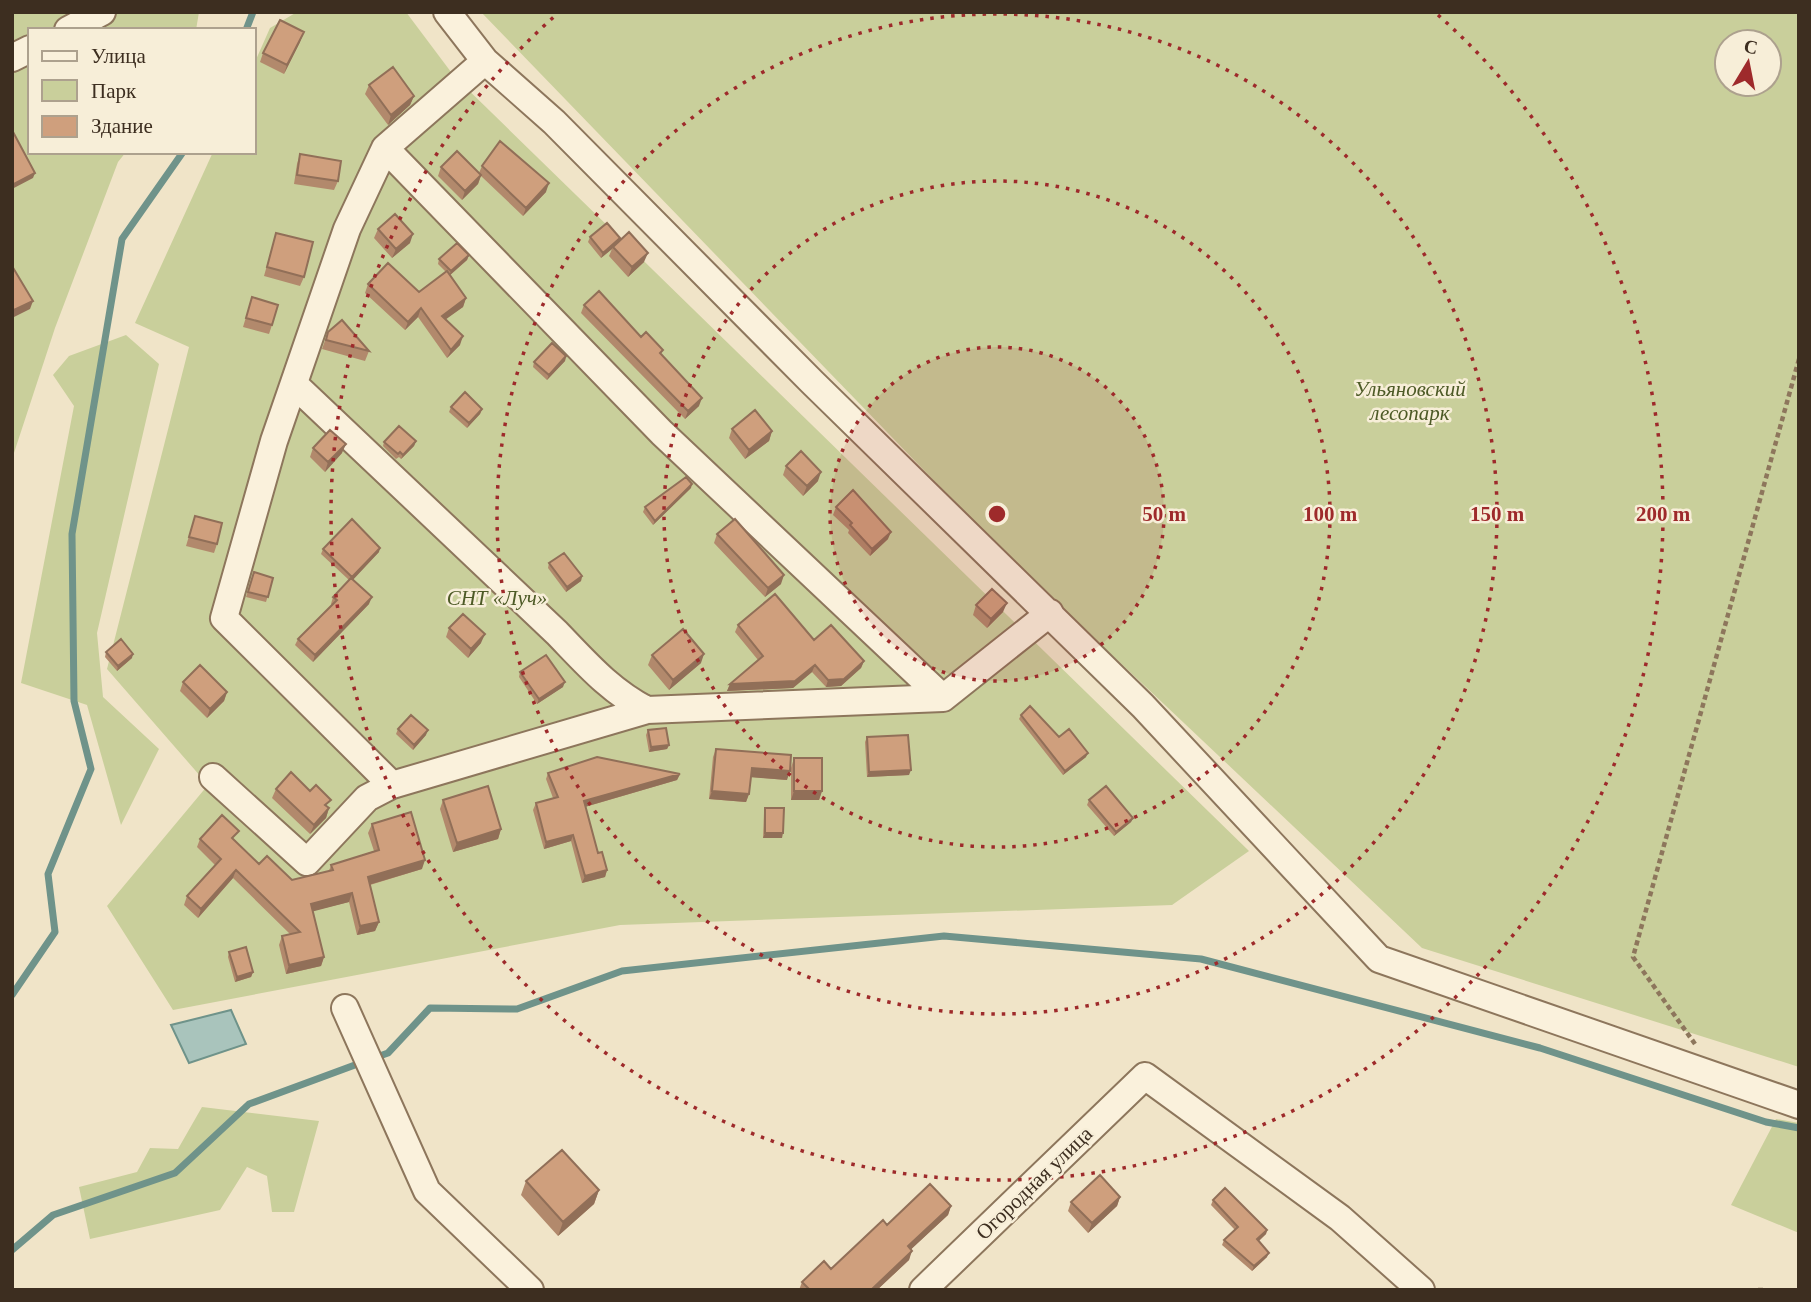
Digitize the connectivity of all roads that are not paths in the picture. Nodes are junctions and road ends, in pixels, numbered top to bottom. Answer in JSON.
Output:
{"nodes":[{"id":1,"x":102,"y":12,"type":"edge"},
{"id":2,"x":447,"y":12,"type":"edge"},
{"id":3,"x":72,"y":28,"type":"edge"},
{"id":4,"x":28,"y":50,"type":"edge"},
{"id":5,"x":12,"y":58,"type":"edge"},
{"id":6,"x":485,"y":61,"type":"junction"},
{"id":7,"x":385,"y":148,"type":"junction"},
{"id":8,"x":296,"y":386,"type":"junction"},
{"id":9,"x":1050,"y":613,"type":"junction"},
{"id":10,"x":943,"y":698,"type":"junction"},
{"id":11,"x":647,"y":710,"type":"junction"},
{"id":12,"x":213,"y":776,"type":"dead end"},
{"id":13,"x":392,"y":785,"type":"junction"},
{"id":14,"x":345,"y":1008,"type":"dead end"},
{"id":15,"x":1799,"y":1105,"type":"edge"},
{"id":16,"x":530,"y":1290,"type":"edge"},
{"id":17,"x":923,"y":1290,"type":"edge"},
{"id":18,"x":1421,"y":1290,"type":"edge"}],
"edges":[{"from":1,"to":3,"type":"street"},
{"from":2,"to":6,"type":"street"},
{"from":4,"to":5,"type":"street"},
{"from":6,"to":7,"type":"street"},
{"from":6,"to":9,"type":"street"},
{"from":7,"to":8,"type":"street"},
{"from":7,"to":10,"type":"street"},
{"from":8,"to":11,"type":"street"},
{"from":8,"to":13,"type":"street"},
{"from":9,"to":10,"type":"street"},
{"from":9,"to":15,"type":"street"},
{"from":10,"to":11,"type":"street"},
{"from":11,"to":13,"type":"street"},
{"from":12,"to":13,"type":"street"},
{"from":14,"to":16,"type":"street"},
{"from":17,"to":18,"type":"street","name":"Огородная улица"}]}
